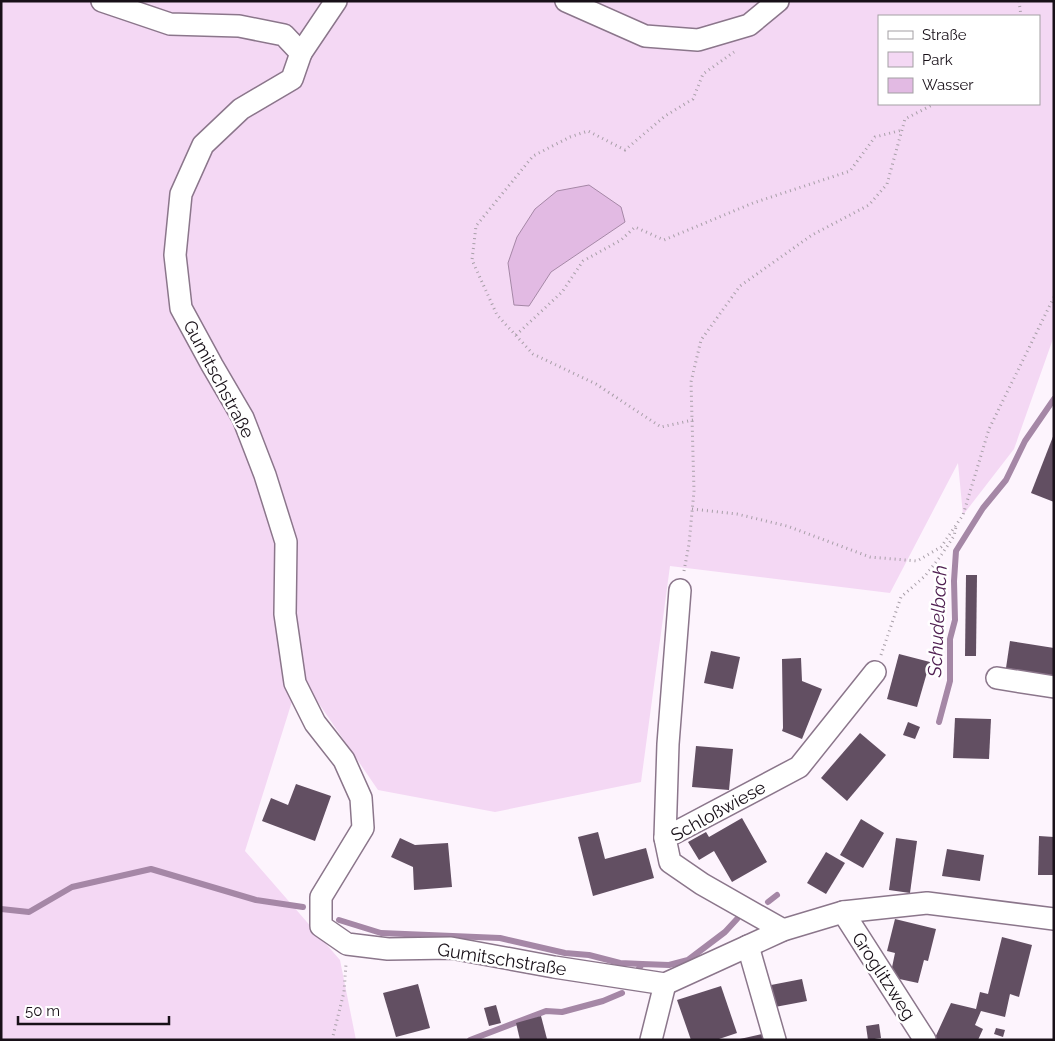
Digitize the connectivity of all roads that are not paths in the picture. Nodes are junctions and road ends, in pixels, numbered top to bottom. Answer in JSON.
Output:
{"nodes":[{"id":1,"x":102,"y":1,"type":"edge"},
{"id":2,"x":336,"y":1,"type":"edge"},
{"id":3,"x":566,"y":1,"type":"edge"},
{"id":4,"x":778,"y":1,"type":"edge"},
{"id":5,"x":301,"y":53,"type":"junction"},
{"id":6,"x":680,"y":590,"type":"road end"},
{"id":7,"x":874,"y":672,"type":"road end"},
{"id":8,"x":998,"y":678,"type":"dead end"},
{"id":9,"x":1054,"y":687,"type":"edge"},
{"id":10,"x":665,"y":838,"type":"junction"},
{"id":11,"x":843,"y":912,"type":"junction"},
{"id":12,"x":1054,"y":919,"type":"edge"},
{"id":13,"x":783,"y":930,"type":"junction"},
{"id":14,"x":748,"y":946,"type":"junction"},
{"id":15,"x":665,"y":984,"type":"junction"},
{"id":16,"x":651,"y":1040,"type":"edge"},
{"id":17,"x":775,"y":1040,"type":"edge"},
{"id":18,"x":925,"y":1040,"type":"edge"}],
"edges":[{"from":1,"to":5,"type":"street"},
{"from":2,"to":5,"type":"street"},
{"from":3,"to":4,"type":"street"},
{"from":5,"to":15,"type":"street","name":"Gumitschstraße"},
{"from":6,"to":10,"type":"street"},
{"from":7,"to":10,"type":"street","name":"Schloßwiese"},
{"from":8,"to":9,"type":"street"},
{"from":10,"to":13,"type":"street","name":"Schloßwiese"},
{"from":11,"to":12,"type":"street"},
{"from":11,"to":13,"type":"street"},
{"from":11,"to":18,"type":"street","name":"Groglitzweg"},
{"from":13,"to":14,"type":"street"},
{"from":14,"to":15,"type":"street"},
{"from":14,"to":17,"type":"street"},
{"from":15,"to":16,"type":"street"}]}
